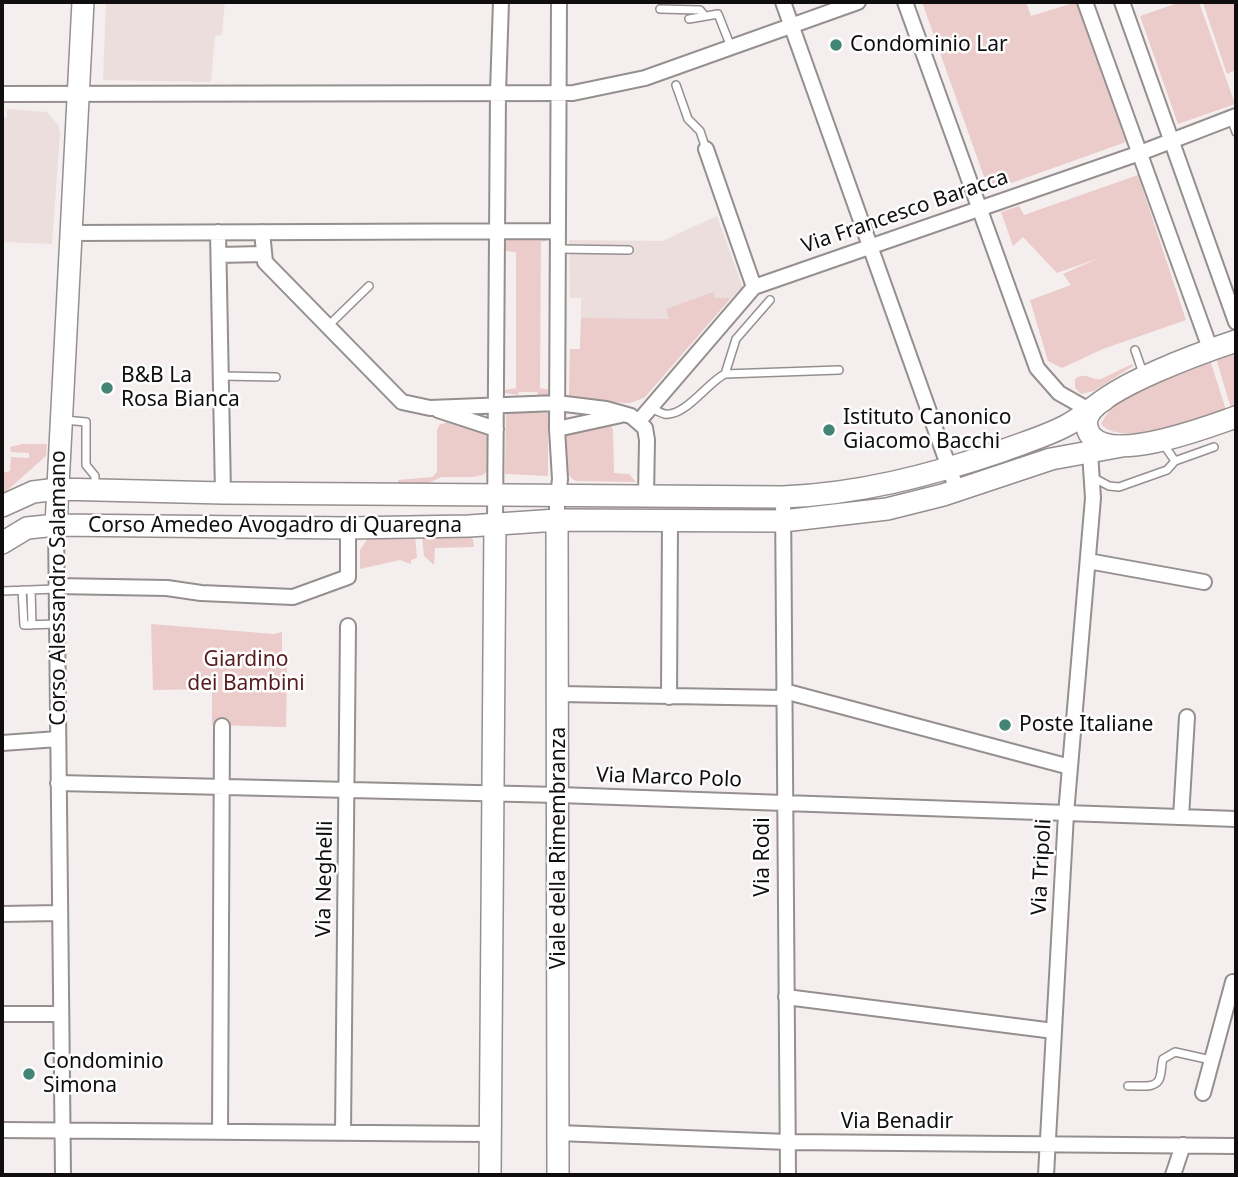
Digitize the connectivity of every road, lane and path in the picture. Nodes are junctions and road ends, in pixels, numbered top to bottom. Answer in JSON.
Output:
{"nodes":[{"id":1,"x":83,"y":2,"type":"edge"},
{"id":2,"x":501,"y":2,"type":"edge"},
{"id":3,"x":559,"y":2,"type":"edge"},
{"id":4,"x":783,"y":2,"type":"edge"},
{"id":5,"x":857,"y":2,"type":"edge"},
{"id":6,"x":905,"y":2,"type":"edge"},
{"id":7,"x":1085,"y":2,"type":"edge"},
{"id":8,"x":1122,"y":2,"type":"edge"},
{"id":9,"x":660,"y":9,"type":"dead end"},
{"id":10,"x":705,"y":16,"type":"junction"},
{"id":11,"x":689,"y":19,"type":"dead end"},
{"id":12,"x":791,"y":26,"type":"junction"},
{"id":13,"x":732,"y":48,"type":"junction"},
{"id":14,"x":676,"y":85,"type":"dead end"},
{"id":15,"x":498,"y":92,"type":"junction"},
{"id":16,"x":79,"y":93,"type":"junction"},
{"id":17,"x":558,"y":93,"type":"junction"},
{"id":18,"x":2,"y":94,"type":"edge"},
{"id":19,"x":1234,"y":117,"type":"edge"},
{"id":20,"x":1236,"y":132,"type":"edge"},
{"id":21,"x":1172,"y":139,"type":"junction"},
{"id":22,"x":706,"y":149,"type":"joint"},
{"id":23,"x":1140,"y":153,"type":"junction"},
{"id":24,"x":980,"y":208,"type":"junction"},
{"id":25,"x":558,"y":231,"type":"junction"},
{"id":26,"x":218,"y":232,"type":"junction"},
{"id":27,"x":262,"y":232,"type":"junction"},
{"id":28,"x":71,"y":233,"type":"junction"},
{"id":29,"x":498,"y":233,"type":"junction"},
{"id":30,"x":870,"y":244,"type":"junction"},
{"id":31,"x":558,"y":249,"type":"junction"},
{"id":32,"x":629,"y":250,"type":"dead end"},
{"id":33,"x":219,"y":254,"type":"junction"},
{"id":34,"x":263,"y":254,"type":"junction"},
{"id":35,"x":369,"y":286,"type":"dead end"},
{"id":36,"x":754,"y":286,"type":"junction"},
{"id":37,"x":770,"y":300,"type":"dead end"},
{"id":38,"x":1236,"y":322,"type":"edge"},
{"id":39,"x":328,"y":327,"type":"junction"},
{"id":40,"x":1236,"y":341,"type":"edge"},
{"id":41,"x":1135,"y":350,"type":"dead end"},
{"id":42,"x":1210,"y":352,"type":"junction"},
{"id":43,"x":839,"y":370,"type":"dead end"},
{"id":44,"x":725,"y":374,"type":"junction"},
{"id":45,"x":220,"y":376,"type":"junction"},
{"id":46,"x":276,"y":377,"type":"dead end"},
{"id":47,"x":1144,"y":377,"type":"junction"},
{"id":48,"x":557,"y":403,"type":"junction"},
{"id":49,"x":1097,"y":404,"type":"junction"},
{"id":50,"x":496,"y":405,"type":"junction"},
{"id":51,"x":649,"y":407,"type":"junction"},
{"id":52,"x":430,"y":408,"type":"junction"},
{"id":53,"x":623,"y":414,"type":"junction"},
{"id":54,"x":1236,"y":418,"type":"edge"},
{"id":55,"x":61,"y":420,"type":"junction"},
{"id":56,"x":639,"y":421,"type":"junction"},
{"id":57,"x":496,"y":429,"type":"junction"},
{"id":58,"x":557,"y":429,"type":"junction"},
{"id":59,"x":1162,"y":441,"type":"junction"},
{"id":60,"x":1122,"y":446,"type":"junction"},
{"id":61,"x":1213,"y":447,"type":"dead end"},
{"id":62,"x":1090,"y":452,"type":"junction"},
{"id":63,"x":1175,"y":461,"type":"junction"},
{"id":64,"x":950,"y":469,"type":"junction"},
{"id":65,"x":1094,"y":478,"type":"junction"},
{"id":66,"x":57,"y":489,"type":"junction"},
{"id":67,"x":957,"y":490,"type":"junction"},
{"id":68,"x":96,"y":491,"type":"junction"},
{"id":69,"x":223,"y":493,"type":"junction"},
{"id":70,"x":496,"y":494,"type":"junction"},
{"id":71,"x":559,"y":495,"type":"junction"},
{"id":72,"x":646,"y":496,"type":"junction"},
{"id":73,"x":783,"y":497,"type":"junction"},
{"id":74,"x":2,"y":506,"type":"edge"},
{"id":75,"x":557,"y":520,"type":"junction"},
{"id":76,"x":670,"y":521,"type":"junction"},
{"id":77,"x":783,"y":521,"type":"junction"},
{"id":78,"x":495,"y":523,"type":"junction"},
{"id":79,"x":55,"y":525,"type":"junction"},
{"id":80,"x":348,"y":528,"type":"junction"},
{"id":81,"x":2,"y":543,"type":"edge"},
{"id":82,"x":1088,"y":561,"type":"junction"},
{"id":83,"x":1204,"y":582,"type":"dead end"},
{"id":84,"x":56,"y":588,"type":"junction"},
{"id":85,"x":22,"y":590,"type":"junction"},
{"id":86,"x":32,"y":590,"type":"junction"},
{"id":87,"x":2,"y":591,"type":"edge"},
{"id":88,"x":32,"y":625,"type":"junction"},
{"id":89,"x":57,"y":625,"type":"junction"},
{"id":90,"x":348,"y":626,"type":"dead end"},
{"id":91,"x":559,"y":694,"type":"junction"},
{"id":92,"x":784,"y":695,"type":"junction"},
{"id":93,"x":669,"y":697,"type":"junction"},
{"id":94,"x":1187,"y":717,"type":"dead end"},
{"id":95,"x":222,"y":726,"type":"dead end"},
{"id":96,"x":58,"y":739,"type":"junction"},
{"id":97,"x":2,"y":743,"type":"edge"},
{"id":98,"x":1070,"y":767,"type":"junction"},
{"id":99,"x":58,"y":783,"type":"junction"},
{"id":100,"x":221,"y":787,"type":"junction"},
{"id":101,"x":346,"y":790,"type":"junction"},
{"id":102,"x":494,"y":793,"type":"junction"},
{"id":103,"x":559,"y":794,"type":"junction"},
{"id":104,"x":784,"y":804,"type":"junction"},
{"id":105,"x":1066,"y":814,"type":"junction"},
{"id":106,"x":1181,"y":817,"type":"junction"},
{"id":107,"x":1236,"y":819,"type":"edge"},
{"id":108,"x":59,"y":913,"type":"junction"},
{"id":109,"x":2,"y":914,"type":"edge"},
{"id":110,"x":1236,"y":982,"type":"edge"},
{"id":111,"x":786,"y":997,"type":"junction"},
{"id":112,"x":2,"y":1014,"type":"edge"},
{"id":113,"x":61,"y":1014,"type":"junction"},
{"id":114,"x":1054,"y":1031,"type":"junction"},
{"id":115,"x":1212,"y":1060,"type":"junction"},
{"id":116,"x":1128,"y":1086,"type":"dead end"},
{"id":117,"x":1203,"y":1093,"type":"dead end"},
{"id":118,"x":2,"y":1130,"type":"edge"},
{"id":119,"x":62,"y":1130,"type":"junction"},
{"id":120,"x":220,"y":1132,"type":"junction"},
{"id":121,"x":343,"y":1133,"type":"junction"},
{"id":122,"x":558,"y":1133,"type":"junction"},
{"id":123,"x":491,"y":1134,"type":"junction"},
{"id":124,"x":788,"y":1142,"type":"junction"},
{"id":125,"x":1049,"y":1143,"type":"junction"},
{"id":126,"x":1183,"y":1145,"type":"junction"},
{"id":127,"x":1236,"y":1146,"type":"edge"},
{"id":128,"x":63,"y":1175,"type":"edge"},
{"id":129,"x":490,"y":1175,"type":"edge"},
{"id":130,"x":558,"y":1175,"type":"edge"},
{"id":131,"x":788,"y":1175,"type":"edge"},
{"id":132,"x":1046,"y":1175,"type":"edge"},
{"id":133,"x":1173,"y":1175,"type":"edge"}],
"edges":[{"from":1,"to":16,"type":"main road","name":"Corso Alessandro Salamano"},
{"from":2,"to":15,"type":"street"},
{"from":3,"to":17,"type":"street"},
{"from":4,"to":12,"type":"street"},
{"from":5,"to":12,"type":"street"},
{"from":6,"to":24,"type":"street"},
{"from":7,"to":23,"type":"street"},
{"from":8,"to":21,"type":"street"},
{"from":9,"to":10,"type":"lane"},
{"from":10,"to":11,"type":"lane"},
{"from":10,"to":13,"type":"lane"},
{"from":12,"to":13,"type":"street"},
{"from":12,"to":30,"type":"street"},
{"from":13,"to":17,"type":"street"},
{"from":14,"to":22,"type":"lane"},
{"from":15,"to":16,"type":"street"},
{"from":15,"to":17,"type":"street"},
{"from":15,"to":29,"type":"street"},
{"from":16,"to":18,"type":"street"},
{"from":16,"to":28,"type":"main road","name":"Corso Alessandro Salamano"},
{"from":17,"to":25,"type":"street"},
{"from":19,"to":20,"type":"lane"},
{"from":19,"to":21,"type":"street","name":"Via Francesco Baracca"},
{"from":21,"to":23,"type":"street","name":"Via Francesco Baracca"},
{"from":21,"to":38,"type":"street"},
{"from":22,"to":36,"type":"street"},
{"from":23,"to":24,"type":"street","name":"Via Francesco Baracca"},
{"from":23,"to":42,"type":"street"},
{"from":24,"to":30,"type":"street","name":"Via Francesco Baracca"},
{"from":24,"to":49,"type":"street"},
{"from":25,"to":29,"type":"street"},
{"from":25,"to":31,"type":"street"},
{"from":26,"to":27,"type":"street"},
{"from":26,"to":28,"type":"street"},
{"from":26,"to":33,"type":"street"},
{"from":27,"to":29,"type":"street"},
{"from":27,"to":34,"type":"street"},
{"from":28,"to":55,"type":"main road","name":"Corso Alessandro Salamano"},
{"from":29,"to":50,"type":"street"},
{"from":30,"to":36,"type":"street","name":"Via Francesco Baracca"},
{"from":30,"to":64,"type":"street"},
{"from":31,"to":32,"type":"lane"},
{"from":31,"to":48,"type":"street"},
{"from":33,"to":34,"type":"street"},
{"from":33,"to":45,"type":"street"},
{"from":34,"to":39,"type":"street"},
{"from":35,"to":39,"type":"lane"},
{"from":36,"to":51,"type":"street","name":"Via Francesco Baracca"},
{"from":37,"to":44,"type":"lane"},
{"from":39,"to":52,"type":"street"},
{"from":40,"to":42,"type":"main road"},
{"from":41,"to":47,"type":"lane"},
{"from":42,"to":47,"type":"main road"},
{"from":43,"to":44,"type":"lane"},
{"from":44,"to":51,"type":"lane"},
{"from":45,"to":46,"type":"lane"},
{"from":45,"to":69,"type":"street"},
{"from":47,"to":49,"type":"main road"},
{"from":48,"to":50,"type":"street"},
{"from":48,"to":53,"type":"street"},
{"from":48,"to":58,"type":"street"},
{"from":49,"to":60,"type":"main road"},
{"from":49,"to":64,"type":"main road"},
{"from":50,"to":52,"type":"street"},
{"from":50,"to":57,"type":"street"},
{"from":51,"to":56,"type":"street","name":"Via Francesco Baracca"},
{"from":52,"to":57,"type":"street"},
{"from":53,"to":56,"type":"street"},
{"from":53,"to":58,"type":"street"},
{"from":54,"to":59,"type":"main road"},
{"from":55,"to":66,"type":"main road","name":"Corso Alessandro Salamano"},
{"from":55,"to":68,"type":"lane"},
{"from":56,"to":72,"type":"street"},
{"from":57,"to":70,"type":"street"},
{"from":58,"to":71,"type":"street"},
{"from":59,"to":60,"type":"main road"},
{"from":59,"to":63,"type":"lane"},
{"from":60,"to":62,"type":"main road"},
{"from":61,"to":63,"type":"lane"},
{"from":62,"to":65,"type":"street","name":"Via Tripoli"},
{"from":62,"to":67,"type":"main road"},
{"from":63,"to":65,"type":"lane"},
{"from":64,"to":67,"type":"street"},
{"from":64,"to":73,"type":"main road"},
{"from":65,"to":82,"type":"street","name":"Via Tripoli"},
{"from":66,"to":68,"type":"main road","name":"Corso Amedeo Avogadro di Quaregna"},
{"from":66,"to":74,"type":"main road","name":"Corso Amedeo Avogadro di Quaregna"},
{"from":66,"to":79,"type":"main road","name":"Corso Alessandro Salamano"},
{"from":67,"to":77,"type":"main road"},
{"from":68,"to":69,"type":"main road","name":"Corso Amedeo Avogadro di Quaregna"},
{"from":69,"to":70,"type":"main road","name":"Corso Amedeo Avogadro di Quaregna"},
{"from":70,"to":71,"type":"main road","name":"Corso Amedeo Avogadro di Quaregna"},
{"from":70,"to":78,"type":"street"},
{"from":71,"to":72,"type":"main road","name":"Corso Amedeo Avogadro di Quaregna"},
{"from":71,"to":75,"type":"street"},
{"from":72,"to":73,"type":"main road"},
{"from":73,"to":77,"type":"street","name":"Via Rodi"},
{"from":75,"to":76,"type":"main road","name":"Corso Amedeo Avogadro di Quaregna"},
{"from":75,"to":78,"type":"main road","name":"Corso Amedeo Avogadro di Quaregna"},
{"from":75,"to":91,"type":"main road","name":"Viale della Rimembranza"},
{"from":76,"to":77,"type":"main road"},
{"from":76,"to":93,"type":"street"},
{"from":77,"to":92,"type":"street","name":"Via Rodi"},
{"from":78,"to":80,"type":"main road","name":"Corso Amedeo Avogadro di Quaregna"},
{"from":78,"to":102,"type":"main road"},
{"from":79,"to":80,"type":"main road","name":"Corso Amedeo Avogadro di Quaregna"},
{"from":79,"to":81,"type":"main road","name":"Corso Amedeo Avogadro di Quaregna"},
{"from":79,"to":84,"type":"street","name":"Corso Alessandro Salamano"},
{"from":80,"to":84,"type":"street"},
{"from":82,"to":83,"type":"street"},
{"from":82,"to":98,"type":"street","name":"Via Tripoli"},
{"from":84,"to":86,"type":"lane"},
{"from":84,"to":89,"type":"street","name":"Corso Alessandro Salamano"},
{"from":85,"to":86,"type":"lane"},
{"from":85,"to":87,"type":"lane"},
{"from":85,"to":88,"type":"lane"},
{"from":86,"to":88,"type":"lane"},
{"from":88,"to":89,"type":"lane"},
{"from":89,"to":96,"type":"street","name":"Corso Alessandro Salamano"},
{"from":90,"to":101,"type":"street","name":"Via Neghelli"},
{"from":91,"to":93,"type":"street"},
{"from":91,"to":103,"type":"main road","name":"Viale della Rimembranza"},
{"from":92,"to":93,"type":"street"},
{"from":92,"to":98,"type":"street"},
{"from":92,"to":104,"type":"street","name":"Via Rodi"},
{"from":94,"to":106,"type":"street"},
{"from":95,"to":100,"type":"street"},
{"from":96,"to":97,"type":"street"},
{"from":96,"to":99,"type":"street","name":"Corso Alessandro Salamano"},
{"from":98,"to":105,"type":"street","name":"Via Tripoli"},
{"from":99,"to":100,"type":"street","name":"Via Marco Polo"},
{"from":99,"to":108,"type":"street","name":"Corso Alessandro Salamano"},
{"from":100,"to":101,"type":"street","name":"Via Marco Polo"},
{"from":100,"to":120,"type":"street"},
{"from":101,"to":102,"type":"street","name":"Via Marco Polo"},
{"from":101,"to":121,"type":"street","name":"Via Neghelli"},
{"from":102,"to":103,"type":"street","name":"Via Marco Polo"},
{"from":102,"to":123,"type":"main road"},
{"from":103,"to":104,"type":"street","name":"Via Marco Polo"},
{"from":103,"to":122,"type":"main road","name":"Viale della Rimembranza"},
{"from":104,"to":105,"type":"street","name":"Via Marco Polo"},
{"from":104,"to":111,"type":"street","name":"Via Rodi"},
{"from":105,"to":106,"type":"street","name":"Via Marco Polo"},
{"from":105,"to":114,"type":"street","name":"Via Tripoli"},
{"from":106,"to":107,"type":"street","name":"Via Marco Polo"},
{"from":108,"to":109,"type":"street"},
{"from":108,"to":113,"type":"street","name":"Corso Alessandro Salamano"},
{"from":110,"to":115,"type":"street"},
{"from":111,"to":114,"type":"street"},
{"from":111,"to":124,"type":"street","name":"Via Rodi"},
{"from":112,"to":113,"type":"street"},
{"from":113,"to":119,"type":"street","name":"Corso Alessandro Salamano"},
{"from":114,"to":125,"type":"street","name":"Via Tripoli"},
{"from":115,"to":116,"type":"lane"},
{"from":115,"to":117,"type":"street"},
{"from":118,"to":119,"type":"street"},
{"from":119,"to":120,"type":"street"},
{"from":119,"to":128,"type":"street","name":"Corso Alessandro Salamano"},
{"from":120,"to":121,"type":"street"},
{"from":121,"to":123,"type":"street"},
{"from":122,"to":124,"type":"street","name":"Via Benadir"},
{"from":122,"to":130,"type":"main road","name":"Viale della Rimembranza"},
{"from":123,"to":129,"type":"main road"},
{"from":124,"to":125,"type":"street","name":"Via Benadir"},
{"from":124,"to":131,"type":"street","name":"Via Rodi"},
{"from":125,"to":126,"type":"street","name":"Via Benadir"},
{"from":125,"to":132,"type":"street","name":"Via Tripoli"},
{"from":126,"to":127,"type":"street","name":"Via Benadir"},
{"from":126,"to":133,"type":"street"}]}
